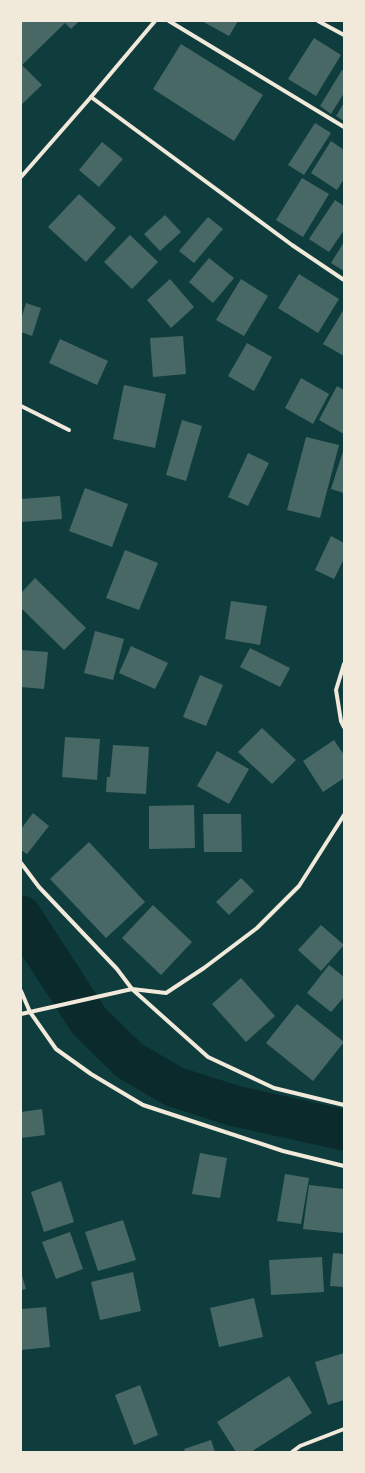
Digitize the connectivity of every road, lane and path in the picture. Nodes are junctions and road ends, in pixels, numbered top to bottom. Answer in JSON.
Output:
{"nodes":[{"id":1,"x":155,"y":21,"type":"edge"},
{"id":2,"x":169,"y":21,"type":"edge"},
{"id":3,"x":318,"y":21,"type":"edge"},
{"id":4,"x":344,"y":35,"type":"edge"},
{"id":5,"x":91,"y":97,"type":"junction"},
{"id":6,"x":344,"y":127,"type":"edge"},
{"id":7,"x":21,"y":178,"type":"edge"},
{"id":8,"x":344,"y":280,"type":"edge"},
{"id":9,"x":21,"y":406,"type":"edge"},
{"id":10,"x":69,"y":430,"type":"dead end"},
{"id":11,"x":344,"y":664,"type":"edge"},
{"id":12,"x":344,"y":727,"type":"edge"},
{"id":13,"x":344,"y":815,"type":"edge"},
{"id":14,"x":21,"y":863,"type":"edge"},
{"id":15,"x":132,"y":989,"type":"junction"},
{"id":16,"x":21,"y":991,"type":"edge"},
{"id":17,"x":30,"y":1012,"type":"junction"},
{"id":18,"x":21,"y":1014,"type":"edge"},
{"id":19,"x":344,"y":1105,"type":"edge"},
{"id":20,"x":344,"y":1166,"type":"edge"},
{"id":21,"x":344,"y":1429,"type":"edge"},
{"id":22,"x":292,"y":1452,"type":"edge"}],
"edges":[{"from":1,"to":5,"type":"street"},
{"from":2,"to":6,"type":"street"},
{"from":3,"to":4,"type":"street"},
{"from":5,"to":7,"type":"street"},
{"from":5,"to":8,"type":"street"},
{"from":9,"to":10,"type":"street"},
{"from":11,"to":12,"type":"street"},
{"from":13,"to":15,"type":"street"},
{"from":14,"to":15,"type":"street"},
{"from":15,"to":17,"type":"street"},
{"from":15,"to":19,"type":"street"},
{"from":16,"to":17,"type":"street"},
{"from":17,"to":18,"type":"street"},
{"from":17,"to":20,"type":"street"},
{"from":21,"to":22,"type":"street"}]}
